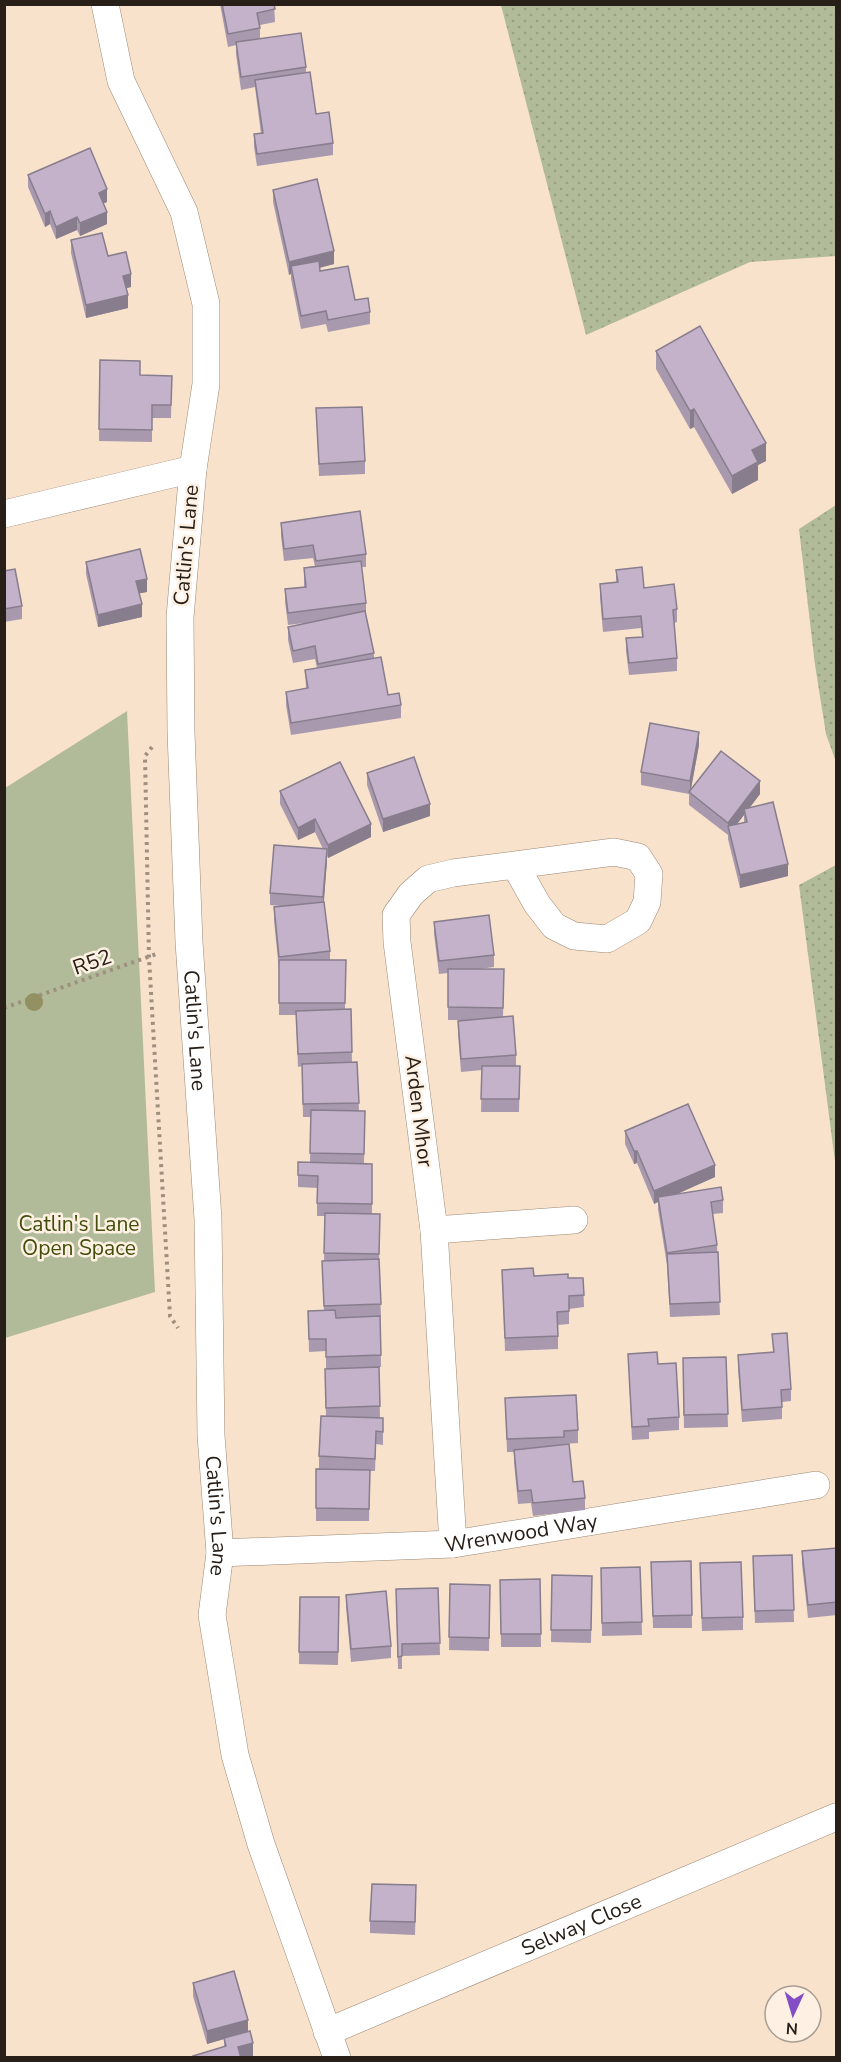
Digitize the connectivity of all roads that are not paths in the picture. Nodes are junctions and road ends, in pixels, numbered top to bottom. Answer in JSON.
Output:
{"nodes":[{"id":1,"x":105,"y":4,"type":"edge"},
{"id":2,"x":192,"y":469,"type":"junction"},
{"id":3,"x":4,"y":514,"type":"edge"},
{"id":4,"x":515,"y":865,"type":"junction"},
{"id":5,"x":574,"y":1220,"type":"dead end"},
{"id":6,"x":434,"y":1230,"type":"junction"},
{"id":7,"x":816,"y":1485,"type":"dead end"},
{"id":8,"x":453,"y":1544,"type":"junction"},
{"id":9,"x":220,"y":1554,"type":"junction"},
{"id":10,"x":837,"y":1817,"type":"edge"},
{"id":11,"x":327,"y":2032,"type":"junction"},
{"id":12,"x":338,"y":2058,"type":"edge"}],
"edges":[{"from":1,"to":2,"type":"street","name":"Catlin's Lane"},
{"from":2,"to":3,"type":"street"},
{"from":2,"to":9,"type":"street","name":"Catlin's Lane"},
{"from":4,"to":4,"type":"street","name":"Arden Mhor"},
{"from":4,"to":6,"type":"street","name":"Arden Mhor"},
{"from":5,"to":6,"type":"street"},
{"from":6,"to":8,"type":"street","name":"Arden Mhor"},
{"from":7,"to":8,"type":"street","name":"Wrenwood Way"},
{"from":8,"to":9,"type":"street","name":"Wrenwood Way"},
{"from":9,"to":11,"type":"street","name":"Catlin's Lane"},
{"from":10,"to":11,"type":"street","name":"Selway Close"},
{"from":11,"to":12,"type":"street","name":"Catlin's Lane"}]}
